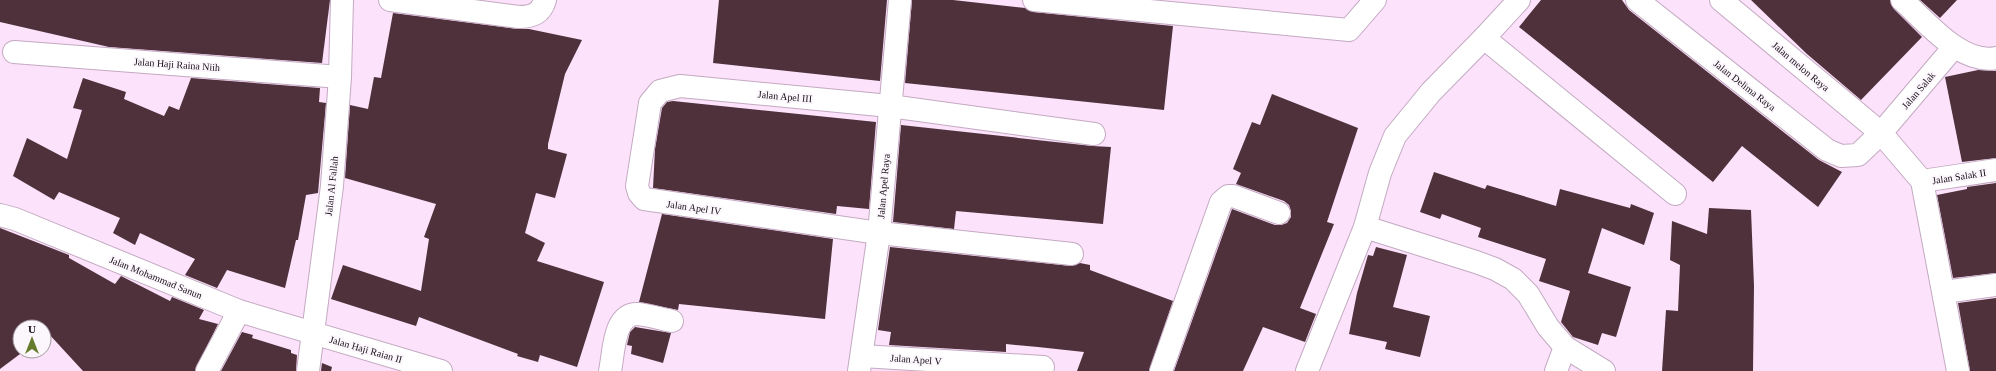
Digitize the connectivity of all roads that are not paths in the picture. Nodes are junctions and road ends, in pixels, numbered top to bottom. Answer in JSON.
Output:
{"nodes":[{"id":1,"x":342,"y":0,"type":"edge"},
{"id":2,"x":390,"y":0,"type":"edge"},
{"id":3,"x":545,"y":0,"type":"edge"},
{"id":4,"x":900,"y":0,"type":"edge"},
{"id":5,"x":1034,"y":0,"type":"edge"},
{"id":6,"x":1375,"y":0,"type":"edge"},
{"id":7,"x":1519,"y":0,"type":"edge"},
{"id":8,"x":1637,"y":0,"type":"edge"},
{"id":9,"x":1721,"y":0,"type":"edge"},
{"id":10,"x":1902,"y":0,"type":"edge"},
{"id":11,"x":1484,"y":38,"type":"junction"},
{"id":12,"x":1954,"y":47,"type":"junction"},
{"id":13,"x":14,"y":52,"type":"dead end"},
{"id":14,"x":1996,"y":58,"type":"edge"},
{"id":15,"x":340,"y":77,"type":"junction"},
{"id":16,"x":680,"y":86,"type":"joint"},
{"id":17,"x":890,"y":106,"type":"junction"},
{"id":18,"x":1094,"y":134,"type":"dead end"},
{"id":19,"x":1878,"y":135,"type":"junction"},
{"id":20,"x":1858,"y":155,"type":"joint"},
{"id":21,"x":1996,"y":170,"type":"edge"},
{"id":22,"x":1922,"y":181,"type":"junction"},
{"id":23,"x":1675,"y":194,"type":"dead end"},
{"id":24,"x":1279,"y":213,"type":"dead end"},
{"id":25,"x":0,"y":215,"type":"edge"},
{"id":26,"x":1365,"y":227,"type":"junction"},
{"id":27,"x":879,"y":233,"type":"junction"},
{"id":28,"x":1072,"y":254,"type":"dead end"},
{"id":29,"x":1996,"y":285,"type":"edge"},
{"id":30,"x":1944,"y":292,"type":"junction"},
{"id":31,"x":239,"y":311,"type":"junction"},
{"id":32,"x":672,"y":321,"type":"dead end"},
{"id":33,"x":313,"y":334,"type":"junction"},
{"id":34,"x":1565,"y":347,"type":"junction"},
{"id":35,"x":860,"y":363,"type":"edge"},
{"id":36,"x":1043,"y":367,"type":"dead end"},
{"id":37,"x":207,"y":371,"type":"edge"},
{"id":38,"x":308,"y":371,"type":"edge"},
{"id":39,"x":441,"y":371,"type":"edge"},
{"id":40,"x":610,"y":371,"type":"edge"},
{"id":41,"x":1161,"y":371,"type":"edge"},
{"id":42,"x":1307,"y":371,"type":"edge"},
{"id":43,"x":1556,"y":371,"type":"edge"},
{"id":44,"x":1604,"y":371,"type":"edge"},
{"id":45,"x":1958,"y":371,"type":"edge"}],
"edges":[{"from":1,"to":15,"type":"street","name":"Jalan Al Fallah"},
{"from":2,"to":3,"type":"street"},
{"from":4,"to":17,"type":"street","name":"Jalan Apel Raya"},
{"from":5,"to":6,"type":"street"},
{"from":7,"to":11,"type":"street"},
{"from":8,"to":20,"type":"street","name":"Jalan Delima Raya"},
{"from":9,"to":19,"type":"street","name":"Jalan melon Raya"},
{"from":10,"to":12,"type":"street"},
{"from":11,"to":23,"type":"street"},
{"from":11,"to":26,"type":"street"},
{"from":12,"to":14,"type":"street"},
{"from":12,"to":19,"type":"street","name":"Jalan Salak"},
{"from":13,"to":15,"type":"street","name":"Jalan Haji Raina Niih"},
{"from":15,"to":33,"type":"street","name":"Jalan Al Fallah"},
{"from":16,"to":17,"type":"street","name":"Jalan Apel III"},
{"from":16,"to":27,"type":"street","name":"Jalan Apel IV"},
{"from":17,"to":18,"type":"street","name":"Jalan Apel III"},
{"from":17,"to":27,"type":"street","name":"Jalan Apel Raya"},
{"from":19,"to":20,"type":"street","name":"Jalan Salak"},
{"from":19,"to":22,"type":"street","name":"Jalan melon Raya"},
{"from":21,"to":22,"type":"street","name":"Jalan Salak II"},
{"from":22,"to":30,"type":"street"},
{"from":24,"to":41,"type":"street"},
{"from":25,"to":31,"type":"street","name":"Jalan Mohammad Sanun"},
{"from":26,"to":34,"type":"street"},
{"from":26,"to":42,"type":"street"},
{"from":27,"to":28,"type":"street"},
{"from":27,"to":35,"type":"street","name":"Jalan Apel Raya"},
{"from":29,"to":30,"type":"street"},
{"from":30,"to":45,"type":"street"},
{"from":31,"to":33,"type":"street","name":"Jalan Mohammad Sanun"},
{"from":31,"to":37,"type":"street"},
{"from":32,"to":40,"type":"street"},
{"from":33,"to":38,"type":"street","name":"Jalan Al Fallah"},
{"from":33,"to":39,"type":"street","name":"Jalan Haji Raian II"},
{"from":34,"to":43,"type":"street"},
{"from":34,"to":44,"type":"street"},
{"from":35,"to":36,"type":"street","name":"Jalan Apel V"}]}
